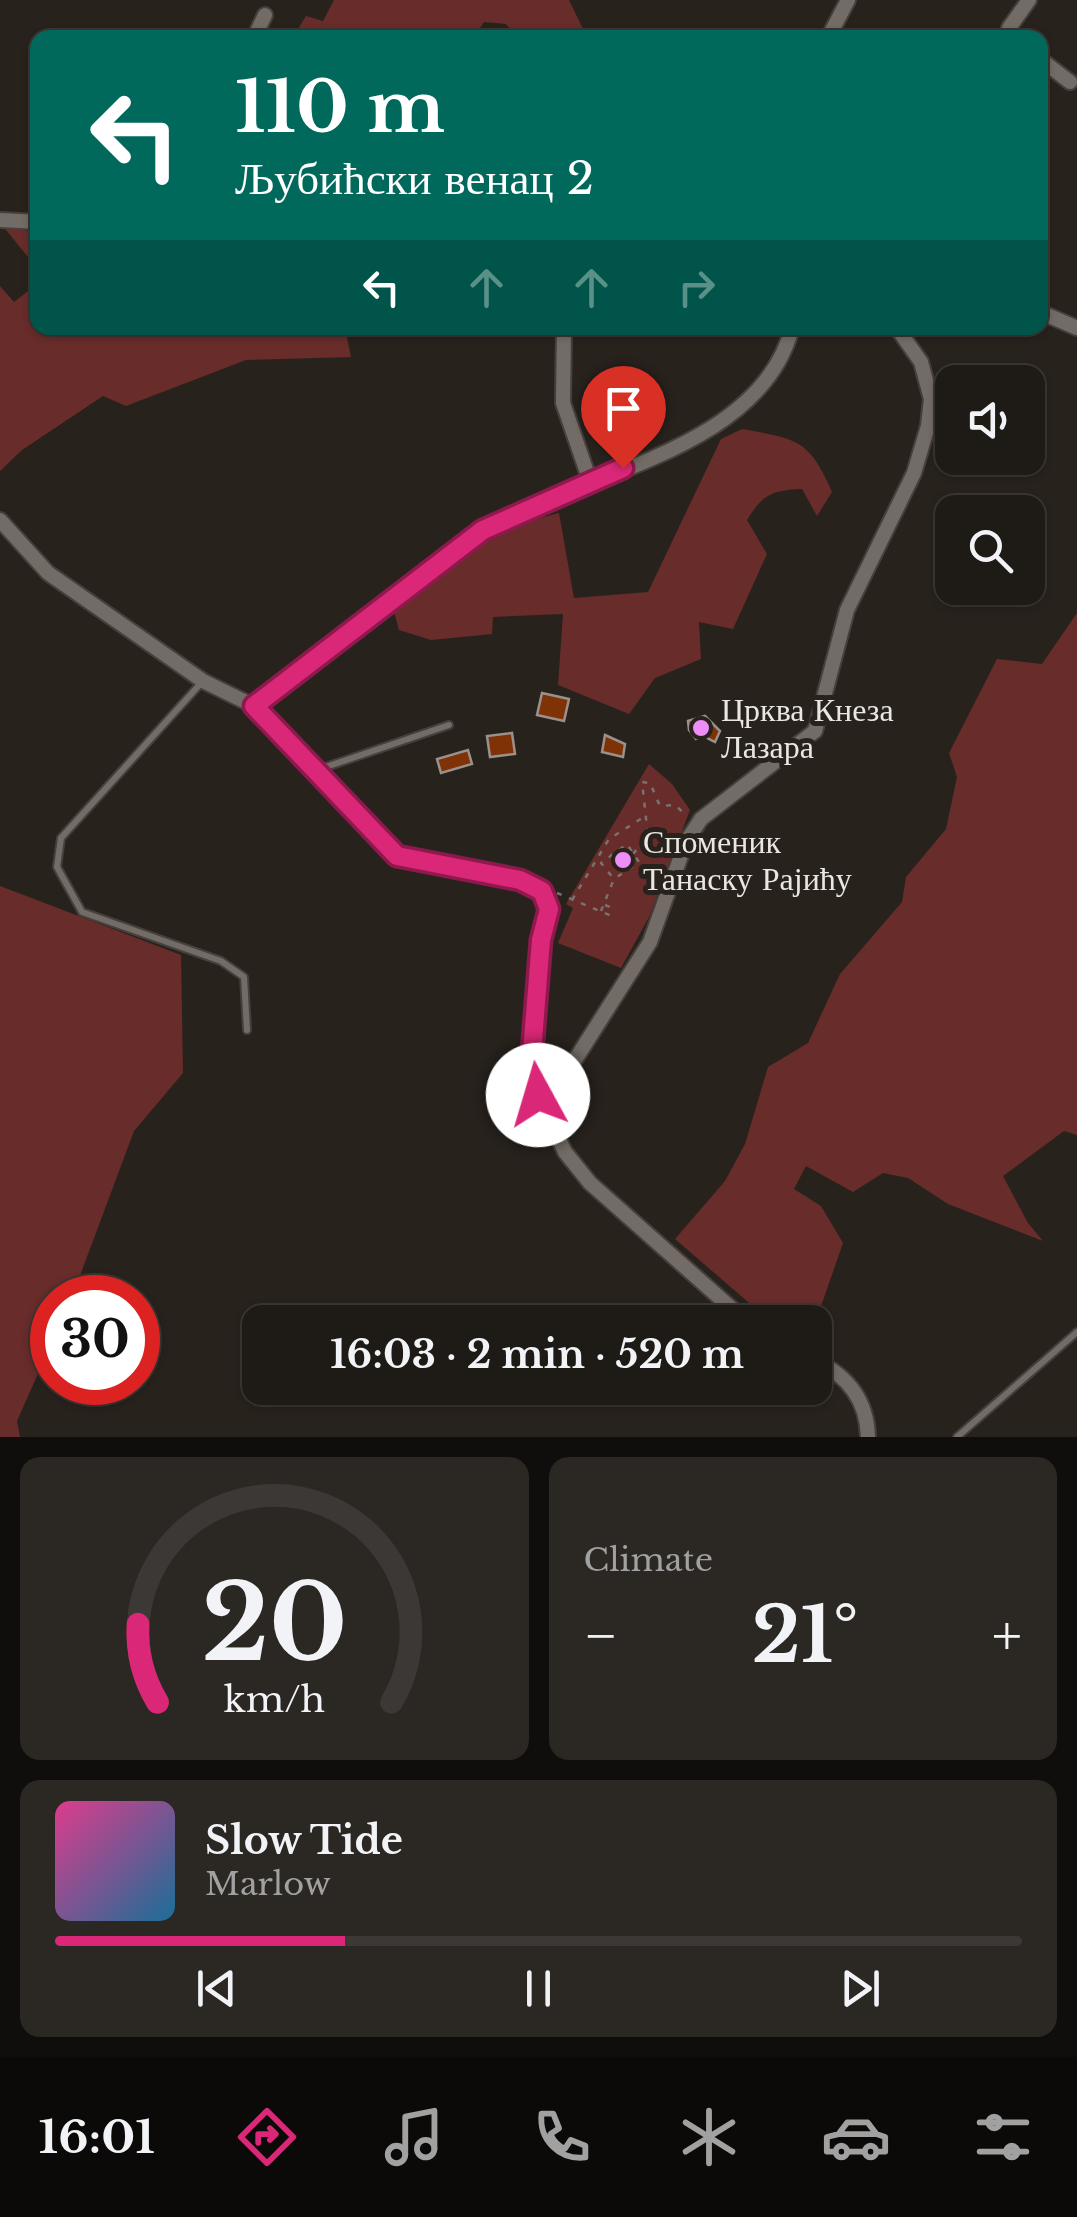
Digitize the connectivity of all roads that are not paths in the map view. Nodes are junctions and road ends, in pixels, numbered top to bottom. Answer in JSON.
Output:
{"nodes":[{"id":1,"x":848,"y":0,"type":"edge"},
{"id":2,"x":1030,"y":0,"type":"edge"},
{"id":3,"x":265,"y":15,"type":"dead end"},
{"id":4,"x":258,"y":30,"type":"edge"},
{"id":5,"x":832,"y":30,"type":"edge"},
{"id":6,"x":1010,"y":30,"type":"edge"},
{"id":7,"x":1048,"y":66,"type":"edge"},
{"id":8,"x":1070,"y":82,"type":"dead end"},
{"id":9,"x":0,"y":220,"type":"edge"},
{"id":10,"x":30,"y":222,"type":"edge"},
{"id":11,"x":1048,"y":315,"type":"edge"},
{"id":12,"x":1077,"y":328,"type":"edge"},
{"id":13,"x":564,"y":335,"type":"edge"},
{"id":14,"x":788,"y":335,"type":"edge"},
{"id":15,"x":902,"y":335,"type":"edge"},
{"id":16,"x":590,"y":481,"type":"junction"},
{"id":17,"x":0,"y":520,"type":"edge"},
{"id":18,"x":202,"y":682,"type":"junction"},
{"id":19,"x":254,"y":706,"type":"junction"},
{"id":20,"x":449,"y":725,"type":"dead end"},
{"id":21,"x":316,"y":771,"type":"junction"},
{"id":22,"x":247,"y":1030,"type":"dead end"},
{"id":23,"x":538,"y":1095,"type":"junction"},
{"id":24,"x":728,"y":1305,"type":"edge"},
{"id":25,"x":1077,"y":1332,"type":"edge"},
{"id":26,"x":832,"y":1374,"type":"edge"},
{"id":27,"x":868,"y":1437,"type":"edge"},
{"id":28,"x":957,"y":1437,"type":"edge"}],
"edges":[{"from":1,"to":5,"type":"street"},
{"from":2,"to":6,"type":"street"},
{"from":3,"to":4,"type":"street"},
{"from":7,"to":8,"type":"street"},
{"from":9,"to":10,"type":"street"},
{"from":11,"to":12,"type":"street"},
{"from":13,"to":16,"type":"street"},
{"from":14,"to":16,"type":"street"},
{"from":15,"to":23,"type":"street"},
{"from":16,"to":19,"type":"street"},
{"from":17,"to":18,"type":"street"},
{"from":18,"to":19,"type":"street"},
{"from":18,"to":22,"type":"lane"},
{"from":19,"to":21,"type":"street"},
{"from":20,"to":21,"type":"lane"},
{"from":21,"to":23,"type":"street"},
{"from":23,"to":24,"type":"street"},
{"from":25,"to":28,"type":"lane"},
{"from":26,"to":27,"type":"street"}]}
